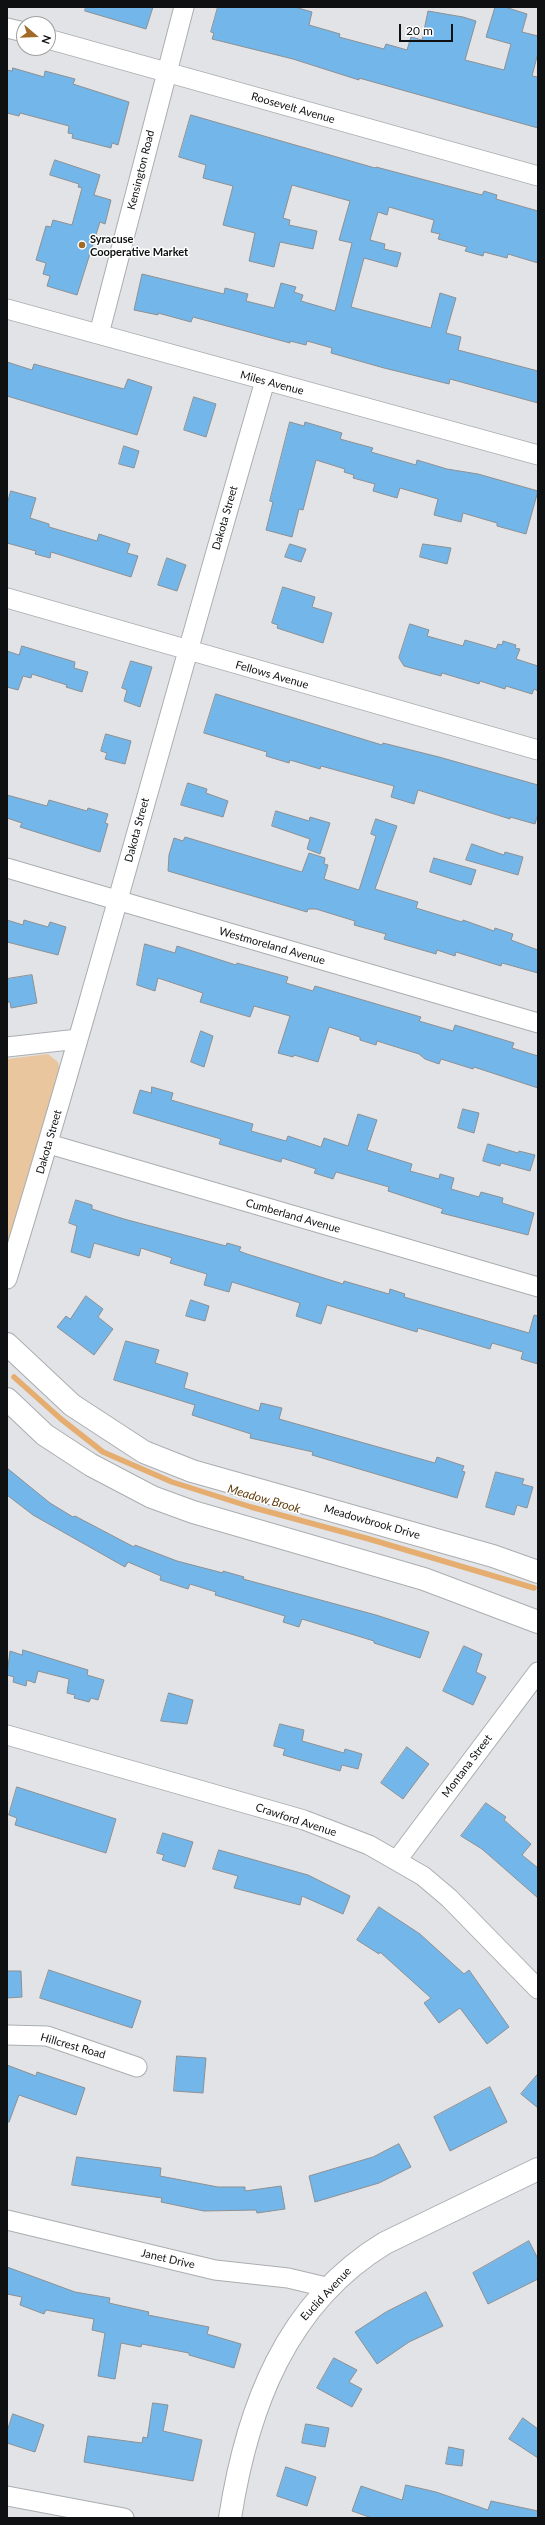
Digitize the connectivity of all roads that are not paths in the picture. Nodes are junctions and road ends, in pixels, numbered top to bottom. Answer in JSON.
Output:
{"nodes":[{"id":1,"x":184,"y":7,"type":"edge"},
{"id":2,"x":56,"y":41,"type":"edge"},
{"id":3,"x":166,"y":72,"type":"junction"},
{"id":4,"x":538,"y":176,"type":"edge"},
{"id":5,"x":7,"y":309,"type":"edge"},
{"id":6,"x":98,"y":334,"type":"junction"},
{"id":7,"x":265,"y":381,"type":"junction"},
{"id":8,"x":538,"y":455,"type":"edge"},
{"id":9,"x":7,"y":598,"type":"edge"},
{"id":10,"x":187,"y":650,"type":"junction"},
{"id":11,"x":538,"y":750,"type":"edge"},
{"id":12,"x":7,"y":868,"type":"edge"},
{"id":13,"x":118,"y":901,"type":"junction"},
{"id":14,"x":538,"y":1023,"type":"edge"},
{"id":15,"x":78,"y":1039,"type":"junction"},
{"id":16,"x":7,"y":1047,"type":"edge"},
{"id":17,"x":48,"y":1144,"type":"junction"},
{"id":18,"x":7,"y":1279,"type":"edge"},
{"id":19,"x":538,"y":1287,"type":"edge"},
{"id":20,"x":7,"y":1344,"type":"edge"},
{"id":21,"x":7,"y":1399,"type":"edge"},
{"id":22,"x":538,"y":1572,"type":"edge"},
{"id":23,"x":538,"y":1622,"type":"edge"},
{"id":24,"x":538,"y":1672,"type":"edge"},
{"id":25,"x":7,"y":1735,"type":"edge"},
{"id":26,"x":397,"y":1860,"type":"junction"},
{"id":27,"x":538,"y":1989,"type":"edge"},
{"id":28,"x":7,"y":2035,"type":"edge"},
{"id":29,"x":137,"y":2067,"type":"dead end"},
{"id":30,"x":538,"y":2169,"type":"edge"},
{"id":31,"x":7,"y":2220,"type":"edge"},
{"id":32,"x":330,"y":2288,"type":"junction"},
{"id":33,"x":7,"y":2496,"type":"edge"},
{"id":34,"x":124,"y":2518,"type":"edge"},
{"id":35,"x":230,"y":2518,"type":"edge"}],
"edges":[{"from":1,"to":3,"type":"street","name":"Kensington Road"},
{"from":2,"to":3,"type":"street","name":"Roosevelt Avenue"},
{"from":3,"to":4,"type":"street","name":"Roosevelt Avenue"},
{"from":3,"to":6,"type":"street","name":"Kensington Road"},
{"from":5,"to":6,"type":"street","name":"Miles Avenue"},
{"from":6,"to":7,"type":"street","name":"Miles Avenue"},
{"from":7,"to":8,"type":"street","name":"Miles Avenue"},
{"from":7,"to":10,"type":"street","name":"Dakota Street"},
{"from":9,"to":10,"type":"street","name":"Fellows Avenue"},
{"from":10,"to":11,"type":"street","name":"Fellows Avenue"},
{"from":10,"to":13,"type":"street","name":"Dakota Street"},
{"from":12,"to":13,"type":"street","name":"Westmoreland Avenue"},
{"from":13,"to":14,"type":"street","name":"Westmoreland Avenue"},
{"from":13,"to":15,"type":"street","name":"Dakota Street"},
{"from":15,"to":16,"type":"street"},
{"from":15,"to":17,"type":"street","name":"Dakota Street"},
{"from":17,"to":18,"type":"street","name":"Dakota Street"},
{"from":17,"to":19,"type":"street","name":"Cumberland Avenue"},
{"from":20,"to":22,"type":"street","name":"Meadowbrook Drive"},
{"from":21,"to":23,"type":"street"},
{"from":24,"to":26,"type":"street","name":"Montana Street"},
{"from":25,"to":26,"type":"street","name":"Crawford Avenue"},
{"from":26,"to":27,"type":"street","name":"Crawford Avenue"},
{"from":28,"to":29,"type":"street","name":"Hillcrest Road"},
{"from":30,"to":32,"type":"street","name":"Euclid Avenue"},
{"from":31,"to":32,"type":"street","name":"Janet Drive"},
{"from":32,"to":35,"type":"street","name":"Euclid Avenue"},
{"from":33,"to":34,"type":"street"}]}
